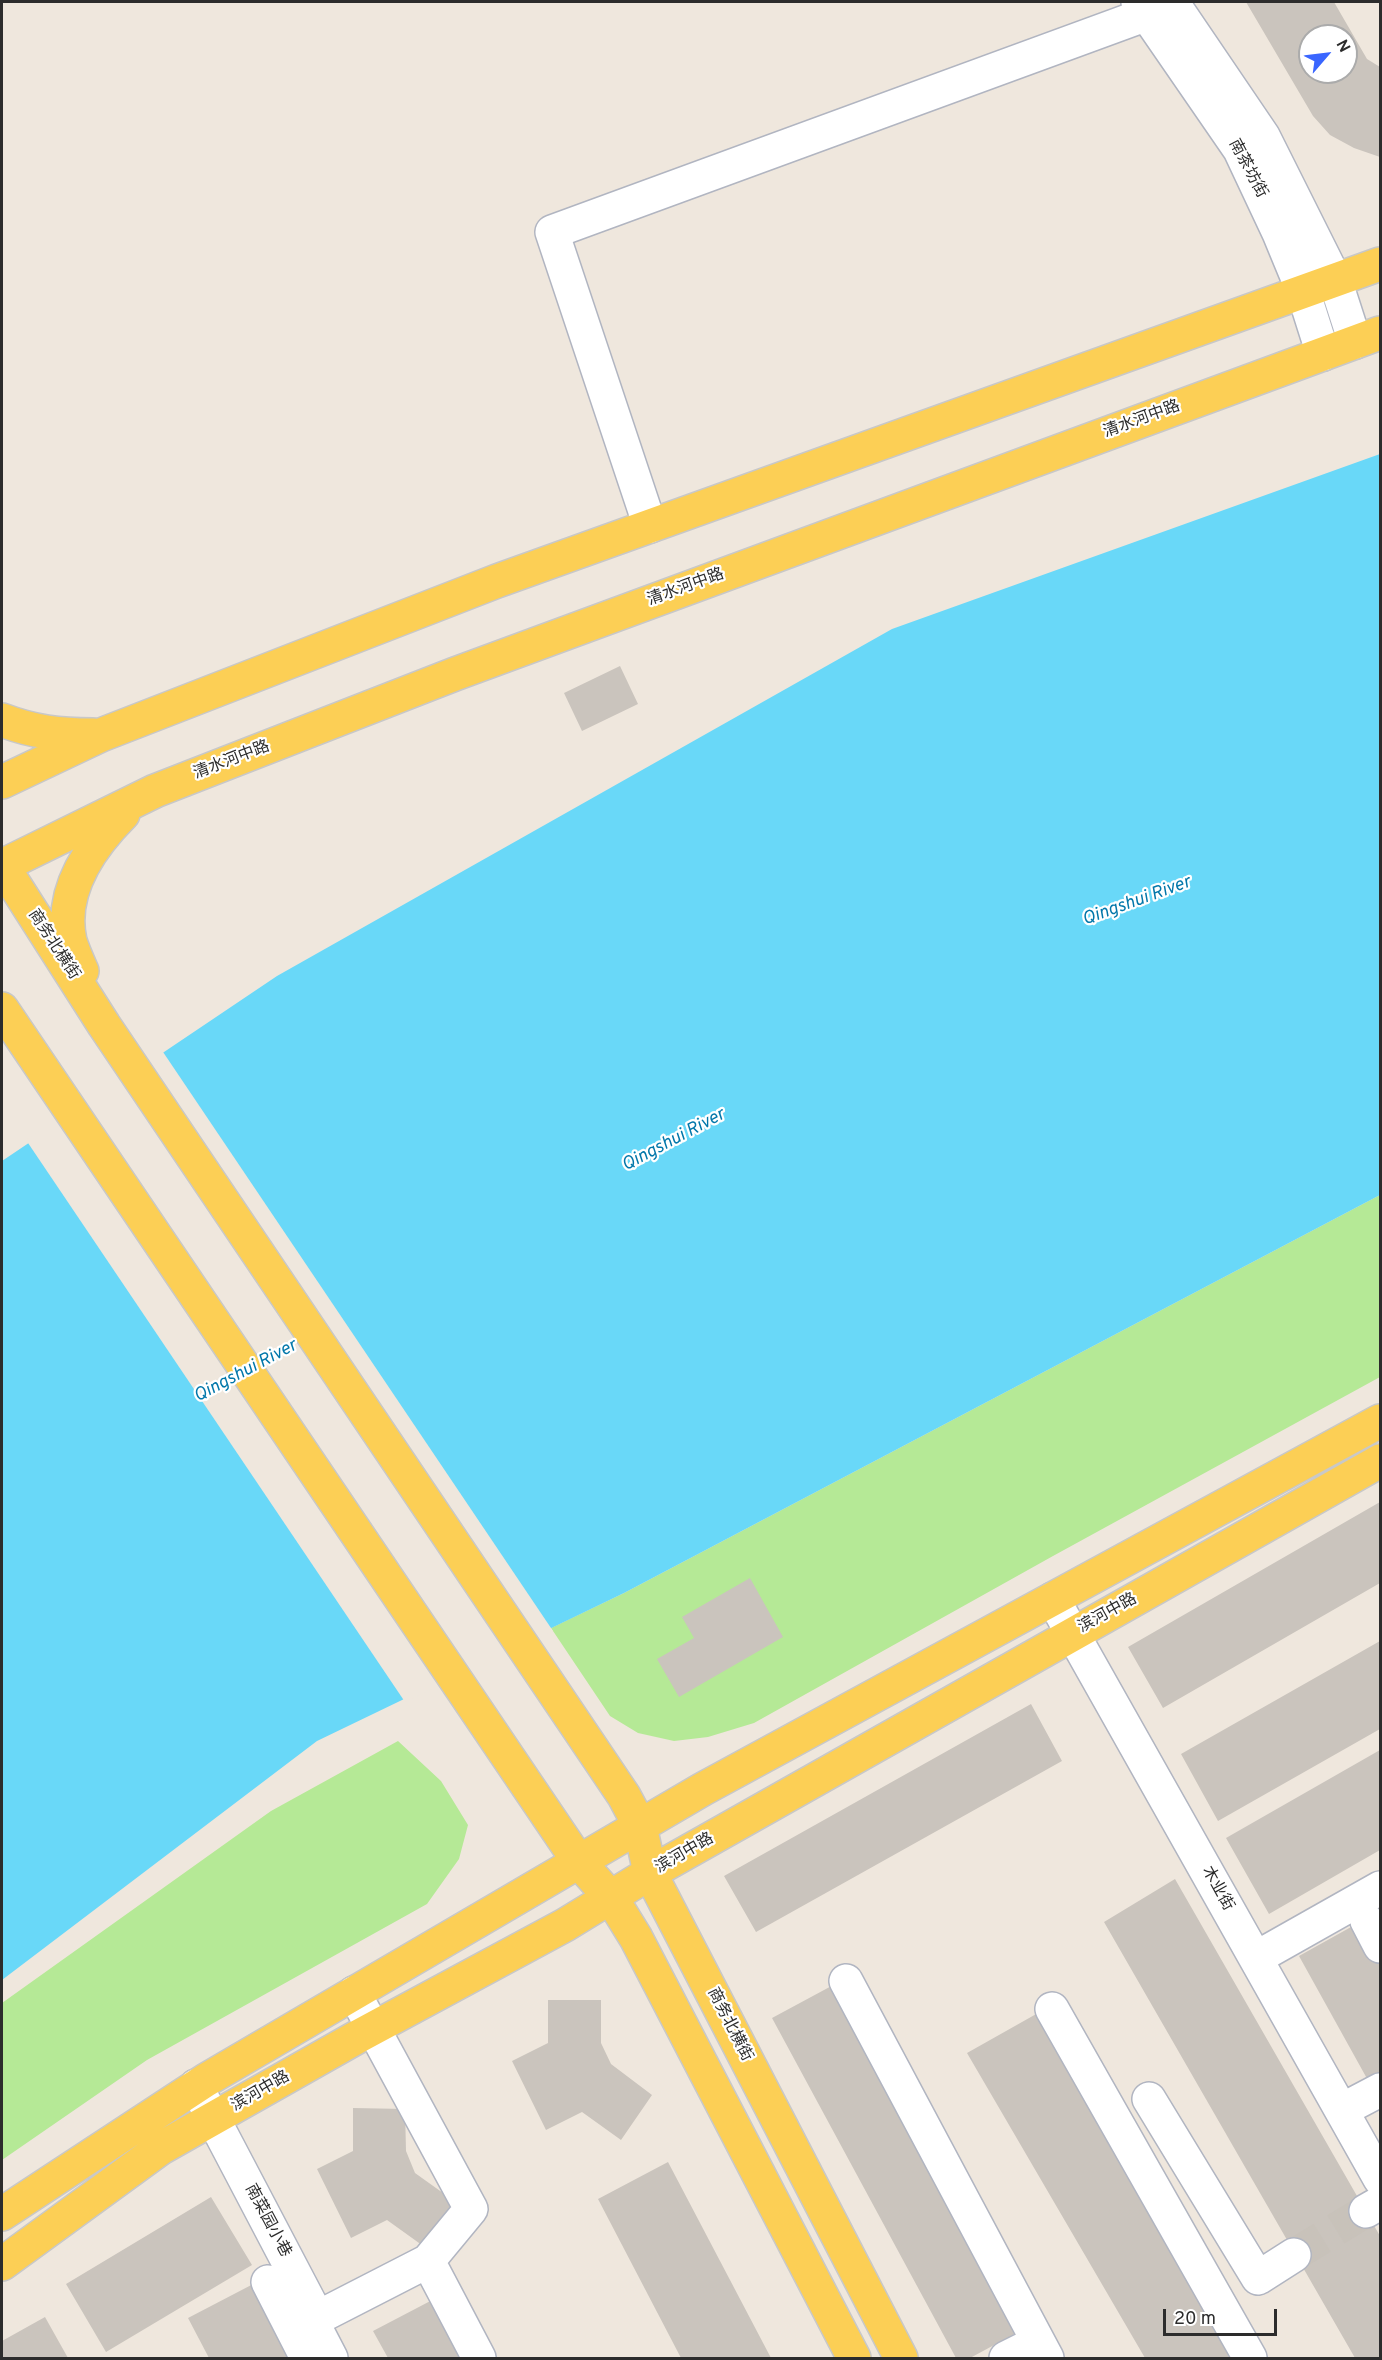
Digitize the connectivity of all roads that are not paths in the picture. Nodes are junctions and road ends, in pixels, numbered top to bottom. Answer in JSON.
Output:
{"nodes":[{"id":1,"x":1152,"y":6,"type":"edge"},
{"id":2,"x":1380,"y":264,"type":"edge"},
{"id":3,"x":1335,"y":280,"type":"junction"},
{"id":4,"x":1303,"y":291,"type":"junction"},
{"id":5,"x":1368,"y":338,"type":"edge"},
{"id":6,"x":1323,"y":354,"type":"junction"},
{"id":7,"x":650,"y":526,"type":"junction"},
{"id":8,"x":2,"y":720,"type":"edge"},
{"id":9,"x":101,"y":735,"type":"junction"},
{"id":10,"x":2,"y":782,"type":"edge"},
{"id":11,"x":136,"y":801,"type":"junction"},
{"id":12,"x":2,"y":866,"type":"edge"},
{"id":13,"x":2,"y":1009,"type":"edge"},
{"id":14,"x":101,"y":1022,"type":"junction"},
{"id":15,"x":1380,"y":1421,"type":"edge"},
{"id":16,"x":1380,"y":1461,"type":"edge"},
{"id":17,"x":1053,"y":1599,"type":"junction"},
{"id":18,"x":1073,"y":1634,"type":"junction"},
{"id":19,"x":640,"y":1826,"type":"junction"},
{"id":20,"x":579,"y":1862,"type":"junction"},
{"id":21,"x":650,"y":1873,"type":"junction"},
{"id":22,"x":1380,"y":1888,"type":"edge"},
{"id":23,"x":612,"y":1899,"type":"junction"},
{"id":24,"x":1256,"y":1958,"type":"junction"},
{"id":25,"x":846,"y":1981,"type":"dead end"},
{"id":26,"x":354,"y":1993,"type":"junction"},
{"id":27,"x":1052,"y":2009,"type":"dead end"},
{"id":28,"x":373,"y":2029,"type":"junction"},
{"id":29,"x":196,"y":2086,"type":"junction"},
{"id":30,"x":1380,"y":2090,"type":"edge"},
{"id":31,"x":1149,"y":2099,"type":"dead end"},
{"id":32,"x":1380,"y":2108,"type":"edge"},
{"id":33,"x":1346,"y":2118,"type":"junction"},
{"id":34,"x":213,"y":2119,"type":"junction"},
{"id":35,"x":1380,"y":2179,"type":"edge"},
{"id":36,"x":2,"y":2214,"type":"edge"},
{"id":37,"x":1294,"y":2255,"type":"tunnel mouth"},
{"id":38,"x":428,"y":2261,"type":"junction"},
{"id":39,"x":2,"y":2264,"type":"edge"},
{"id":40,"x":1257,"y":2278,"type":"junction"},
{"id":41,"x":268,"y":2282,"type":"dead end"},
{"id":42,"x":1218,"y":2301,"type":"junction"},
{"id":43,"x":315,"y":2319,"type":"junction"},
{"id":44,"x":1042,"y":2350,"type":"edge"},
{"id":45,"x":307,"y":2358,"type":"edge"},
{"id":46,"x":331,"y":2358,"type":"edge"},
{"id":47,"x":479,"y":2358,"type":"edge"},
{"id":48,"x":854,"y":2358,"type":"edge"},
{"id":49,"x":901,"y":2358,"type":"edge"},
{"id":50,"x":1006,"y":2358,"type":"edge"},
{"id":51,"x":1250,"y":2358,"type":"edge"}],
"edges":[{"from":1,"to":3,"type":"street","name":"南茶坊街"},
{"from":1,"to":4,"type":"street","name":"南茶坊街"},
{"from":1,"to":7,"type":"street"},
{"from":2,"to":3,"type":"main road"},
{"from":3,"to":4,"type":"main road"},
{"from":3,"to":5,"type":"street","name":"南茶坊街"},
{"from":4,"to":6,"type":"street","name":"南茶坊街"},
{"from":4,"to":7,"type":"main road"},
{"from":5,"to":6,"type":"main road","name":"清水河中路"},
{"from":6,"to":11,"type":"main road","name":"清水河中路"},
{"from":7,"to":9,"type":"main road"},
{"from":8,"to":9,"type":"main road"},
{"from":9,"to":10,"type":"main road"},
{"from":11,"to":12,"type":"main road","name":"清水河中路"},
{"from":11,"to":14,"type":"main road"},
{"from":12,"to":14,"type":"main road","name":"商务北横街"},
{"from":13,"to":20,"type":"main road"},
{"from":14,"to":19,"type":"main road","name":"商务北横街"},
{"from":15,"to":17,"type":"main road"},
{"from":16,"to":18,"type":"main road","name":"滨河中路"},
{"from":17,"to":18,"type":"street","name":"木业街"},
{"from":17,"to":19,"type":"main road"},
{"from":18,"to":21,"type":"main road","name":"滨河中路"},
{"from":18,"to":24,"type":"street","name":"木业街"},
{"from":19,"to":20,"type":"main road"},
{"from":19,"to":21,"type":"main road","name":"商务北横街"},
{"from":20,"to":23,"type":"main road"},
{"from":20,"to":26,"type":"main road"},
{"from":21,"to":23,"type":"main road","name":"滨河中路"},
{"from":21,"to":49,"type":"main road","name":"商务北横街"},
{"from":22,"to":24,"type":"street"},
{"from":23,"to":28,"type":"main road","name":"滨河中路"},
{"from":23,"to":48,"type":"main road"},
{"from":24,"to":33,"type":"street","name":"木业街"},
{"from":25,"to":44,"type":"street"},
{"from":26,"to":28,"type":"street"},
{"from":26,"to":29,"type":"main road"},
{"from":27,"to":42,"type":"street"},
{"from":28,"to":34,"type":"main road","name":"滨河中路"},
{"from":28,"to":38,"type":"street"},
{"from":29,"to":34,"type":"street","name":"南菜园小巷"},
{"from":29,"to":36,"type":"main road"},
{"from":30,"to":33,"type":"street"},
{"from":31,"to":40,"type":"street"},
{"from":32,"to":33,"type":"street"},
{"from":33,"to":35,"type":"street","name":"木业街"},
{"from":34,"to":39,"type":"main road","name":"滨河中路"},
{"from":34,"to":43,"type":"street","name":"南菜园小巷"},
{"from":37,"to":40,"type":"street"},
{"from":38,"to":43,"type":"street"},
{"from":38,"to":47,"type":"street"},
{"from":40,"to":42,"type":"street"},
{"from":41,"to":45,"type":"street"},
{"from":42,"to":51,"type":"street"},
{"from":43,"to":46,"type":"street","name":"南菜园小巷"},
{"from":44,"to":50,"type":"street"}]}
